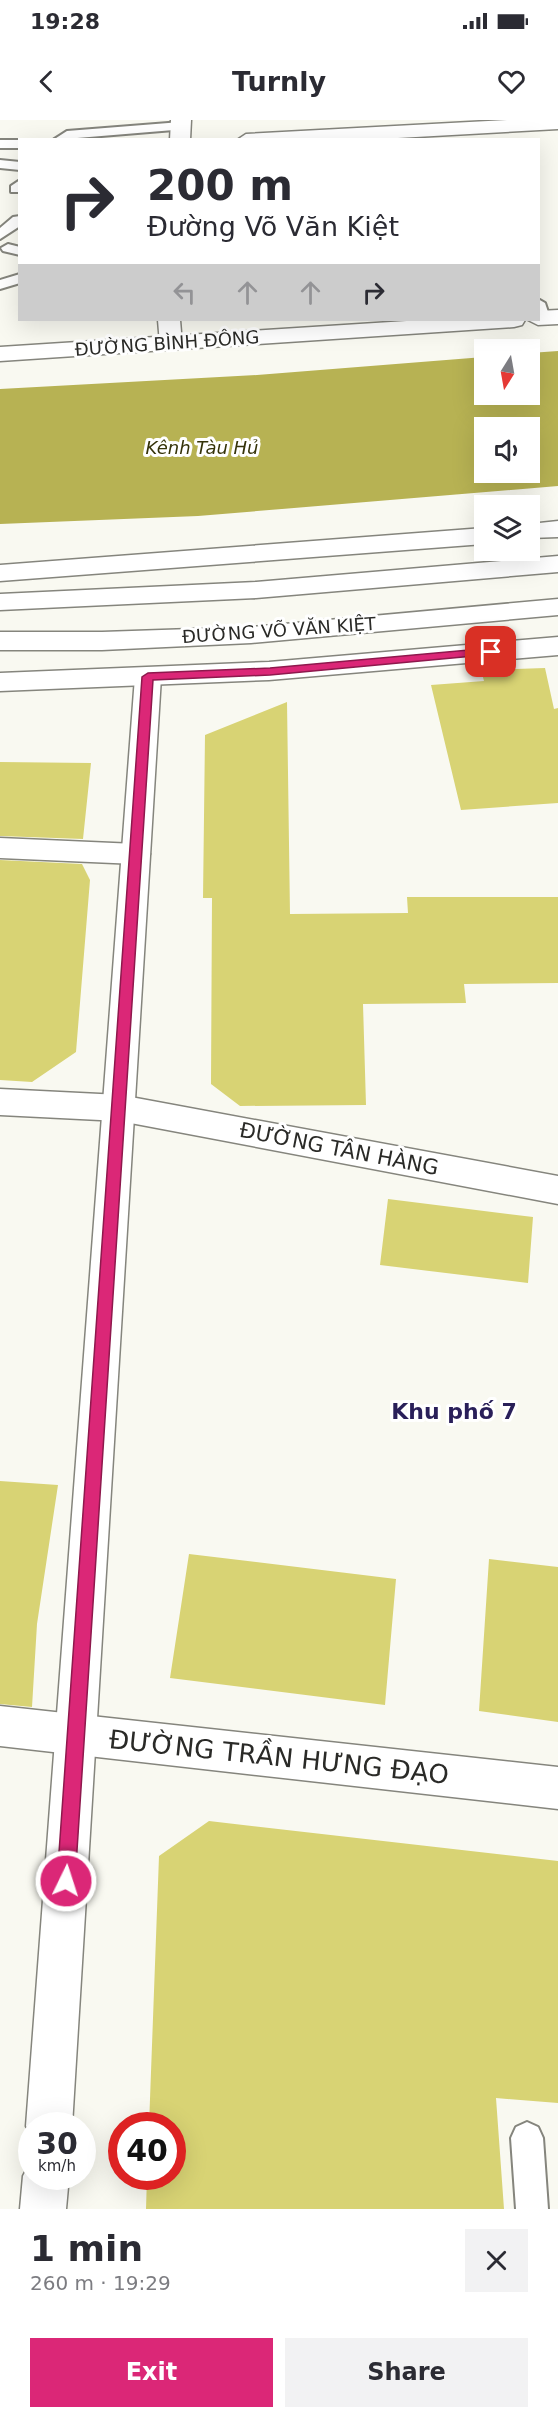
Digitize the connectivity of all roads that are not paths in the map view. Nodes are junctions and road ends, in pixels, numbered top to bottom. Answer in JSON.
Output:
{"nodes":[{"id":1,"x":61,"y":121,"type":"edge"},
{"id":2,"x":558,"y":123,"type":"edge"},
{"id":3,"x":181,"y":129,"type":"edge"},
{"id":4,"x":359,"y":136,"type":"edge"},
{"id":5,"x":63,"y":137,"type":"edge"},
{"id":6,"x":302,"y":138,"type":"edge"},
{"id":7,"x":0,"y":144,"type":"edge"},
{"id":8,"x":18,"y":144,"type":"edge"},
{"id":9,"x":0,"y":164,"type":"edge"},
{"id":10,"x":18,"y":166,"type":"edge"},
{"id":11,"x":18,"y":220,"type":"edge"},
{"id":12,"x":9,"y":245,"type":"edge"},
{"id":13,"x":18,"y":279,"type":"edge"},
{"id":14,"x":0,"y":285,"type":"edge"},
{"id":15,"x":169,"y":321,"type":"edge"},
{"id":16,"x":500,"y":321,"type":"edge"},
{"id":17,"x":171,"y":344,"type":"junction"},
{"id":18,"x":0,"y":354,"type":"edge"},
{"id":19,"x":558,"y":529,"type":"edge"},
{"id":20,"x":540,"y":530,"type":"edge"},
{"id":21,"x":474,"y":537,"type":"edge"},
{"id":22,"x":558,"y":564,"type":"edge"},
{"id":23,"x":0,"y":573,"type":"edge"},
{"id":24,"x":0,"y":602,"type":"edge"},
{"id":25,"x":558,"y":607,"type":"edge"},
{"id":26,"x":0,"y":641,"type":"edge"},
{"id":27,"x":558,"y":646,"type":"edge"},
{"id":28,"x":148,"y":677,"type":"junction"},
{"id":29,"x":0,"y":682,"type":"edge"},
{"id":30,"x":0,"y":848,"type":"edge"},
{"id":31,"x":136,"y":854,"type":"junction"},
{"id":32,"x":0,"y":1102,"type":"edge"},
{"id":33,"x":120,"y":1108,"type":"junction"},
{"id":34,"x":558,"y":1190,"type":"edge"},
{"id":35,"x":0,"y":1725,"type":"edge"},
{"id":36,"x":75,"y":1734,"type":"junction"},
{"id":37,"x":558,"y":1788,"type":"edge"},
{"id":38,"x":50,"y":2112,"type":"edge"},
{"id":39,"x":527,"y":2138,"type":"dead end"},
{"id":40,"x":45,"y":2190,"type":"edge"},
{"id":41,"x":44,"y":2209,"type":"edge"},
{"id":42,"x":532,"y":2209,"type":"edge"}],
"edges":[{"from":1,"to":5,"type":"lane"},
{"from":2,"to":4,"type":"main road"},
{"from":3,"to":5,"type":"lane"},
{"from":4,"to":6,"type":"main road"},
{"from":7,"to":8,"type":"lane"},
{"from":9,"to":10,"type":"lane"},
{"from":11,"to":12,"type":"lane"},
{"from":13,"to":14,"type":"lane"},
{"from":15,"to":17,"type":"main road"},
{"from":16,"to":17,"type":"main road","name":"ĐƯỜNG BÌNH ĐÔNG"},
{"from":17,"to":18,"type":"main road","name":"ĐƯỜNG BÌNH ĐÔNG"},
{"from":19,"to":20,"type":"main road"},
{"from":21,"to":23,"type":"main road"},
{"from":22,"to":24,"type":"main road","name":"ĐƯỜNG VÕ VĂN KIỆT"},
{"from":25,"to":26,"type":"main road","name":"ĐƯỜNG VÕ VĂN KIỆT"},
{"from":27,"to":28,"type":"main road","name":"ĐƯỜNG VÕ VĂN KIỆT"},
{"from":28,"to":29,"type":"main road","name":"ĐƯỜNG VÕ VĂN KIỆT"},
{"from":28,"to":31,"type":"main road"},
{"from":30,"to":31,"type":"main road"},
{"from":31,"to":33,"type":"main road"},
{"from":32,"to":33,"type":"main road","name":"ĐƯỜNG TÂN HÀNG"},
{"from":33,"to":34,"type":"main road","name":"ĐƯỜNG TÂN HÀNG"},
{"from":33,"to":36,"type":"main road"},
{"from":35,"to":36,"type":"main road","name":"ĐƯỜNG TRẦN HƯNG ĐẠO"},
{"from":36,"to":37,"type":"main road","name":"ĐƯỜNG TRẦN HƯNG ĐẠO"},
{"from":36,"to":38,"type":"main road"},
{"from":39,"to":42,"type":"lane"},
{"from":40,"to":41,"type":"main road"}]}
